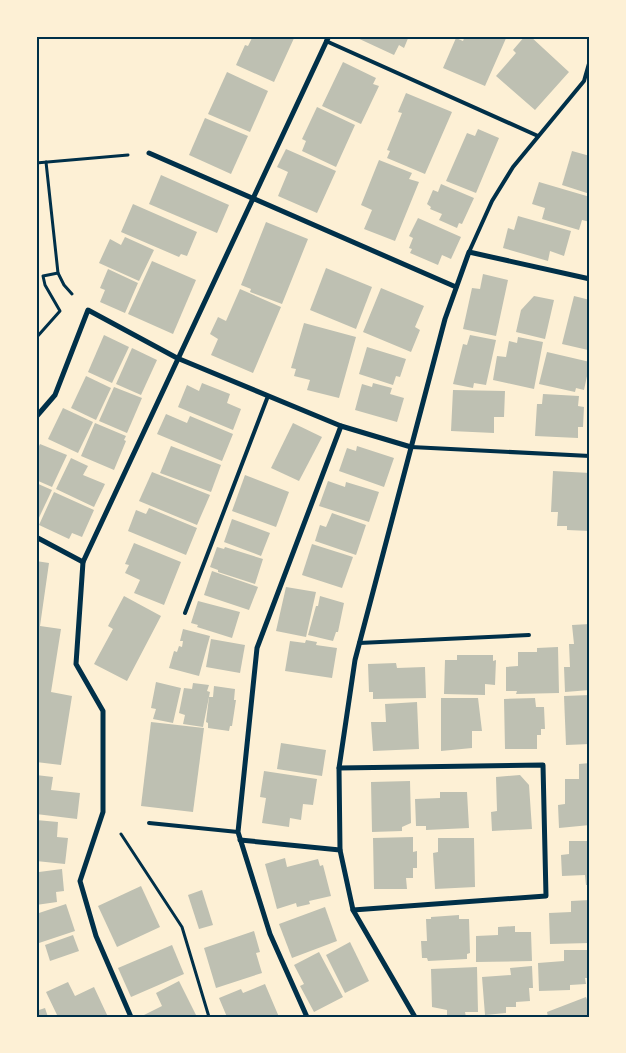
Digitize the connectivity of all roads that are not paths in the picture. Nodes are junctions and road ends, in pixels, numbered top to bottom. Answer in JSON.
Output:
{"nodes":[{"id":1,"x":328,"y":39,"type":"edge"},
{"id":2,"x":590,"y":60,"type":"edge"},
{"id":3,"x":538,"y":136,"type":"junction"},
{"id":4,"x":149,"y":153,"type":"road end"},
{"id":5,"x":254,"y":197,"type":"junction"},
{"id":6,"x":469,"y":252,"type":"junction"},
{"id":7,"x":590,"y":279,"type":"edge"},
{"id":8,"x":456,"y":288,"type":"junction"},
{"id":9,"x":177,"y":358,"type":"junction"},
{"id":10,"x":268,"y":396,"type":"junction"},
{"id":11,"x":36,"y":417,"type":"edge"},
{"id":12,"x":341,"y":426,"type":"junction"},
{"id":13,"x":411,"y":447,"type":"junction"},
{"id":14,"x":590,"y":456,"type":"edge"},
{"id":15,"x":36,"y":537,"type":"edge"},
{"id":16,"x":83,"y":562,"type":"junction"},
{"id":17,"x":185,"y":613,"type":"dead end"},
{"id":18,"x":529,"y":635,"type":"dead end"},
{"id":19,"x":359,"y":643,"type":"junction"},
{"id":20,"x":339,"y":768,"type":"junction"},
{"id":21,"x":150,"y":823,"type":"dead end"},
{"id":22,"x":238,"y":832,"type":"junction"},
{"id":23,"x":240,"y":840,"type":"junction"},
{"id":24,"x":340,"y":850,"type":"junction"},
{"id":25,"x":353,"y":910,"type":"junction"},
{"id":26,"x":131,"y":1017,"type":"edge"},
{"id":27,"x":307,"y":1017,"type":"edge"},
{"id":28,"x":415,"y":1017,"type":"edge"}],
"edges":[{"from":1,"to":3,"type":"lane"},
{"from":1,"to":5,"type":"street"},
{"from":2,"to":3,"type":"lane"},
{"from":3,"to":6,"type":"lane"},
{"from":4,"to":5,"type":"street"},
{"from":5,"to":8,"type":"street"},
{"from":5,"to":9,"type":"street"},
{"from":6,"to":7,"type":"street"},
{"from":6,"to":8,"type":"street"},
{"from":8,"to":13,"type":"street"},
{"from":9,"to":10,"type":"street"},
{"from":9,"to":11,"type":"street"},
{"from":9,"to":16,"type":"street"},
{"from":10,"to":12,"type":"street"},
{"from":10,"to":17,"type":"lane"},
{"from":12,"to":13,"type":"street"},
{"from":12,"to":22,"type":"street"},
{"from":13,"to":14,"type":"lane"},
{"from":13,"to":19,"type":"street"},
{"from":15,"to":16,"type":"street"},
{"from":16,"to":26,"type":"street"},
{"from":18,"to":19,"type":"lane"},
{"from":19,"to":20,"type":"street"},
{"from":20,"to":24,"type":"street"},
{"from":20,"to":25,"type":"street"},
{"from":21,"to":22,"type":"lane"},
{"from":22,"to":23,"type":"street"},
{"from":23,"to":24,"type":"street"},
{"from":23,"to":27,"type":"street"},
{"from":24,"to":25,"type":"street"},
{"from":25,"to":28,"type":"street"}]}
